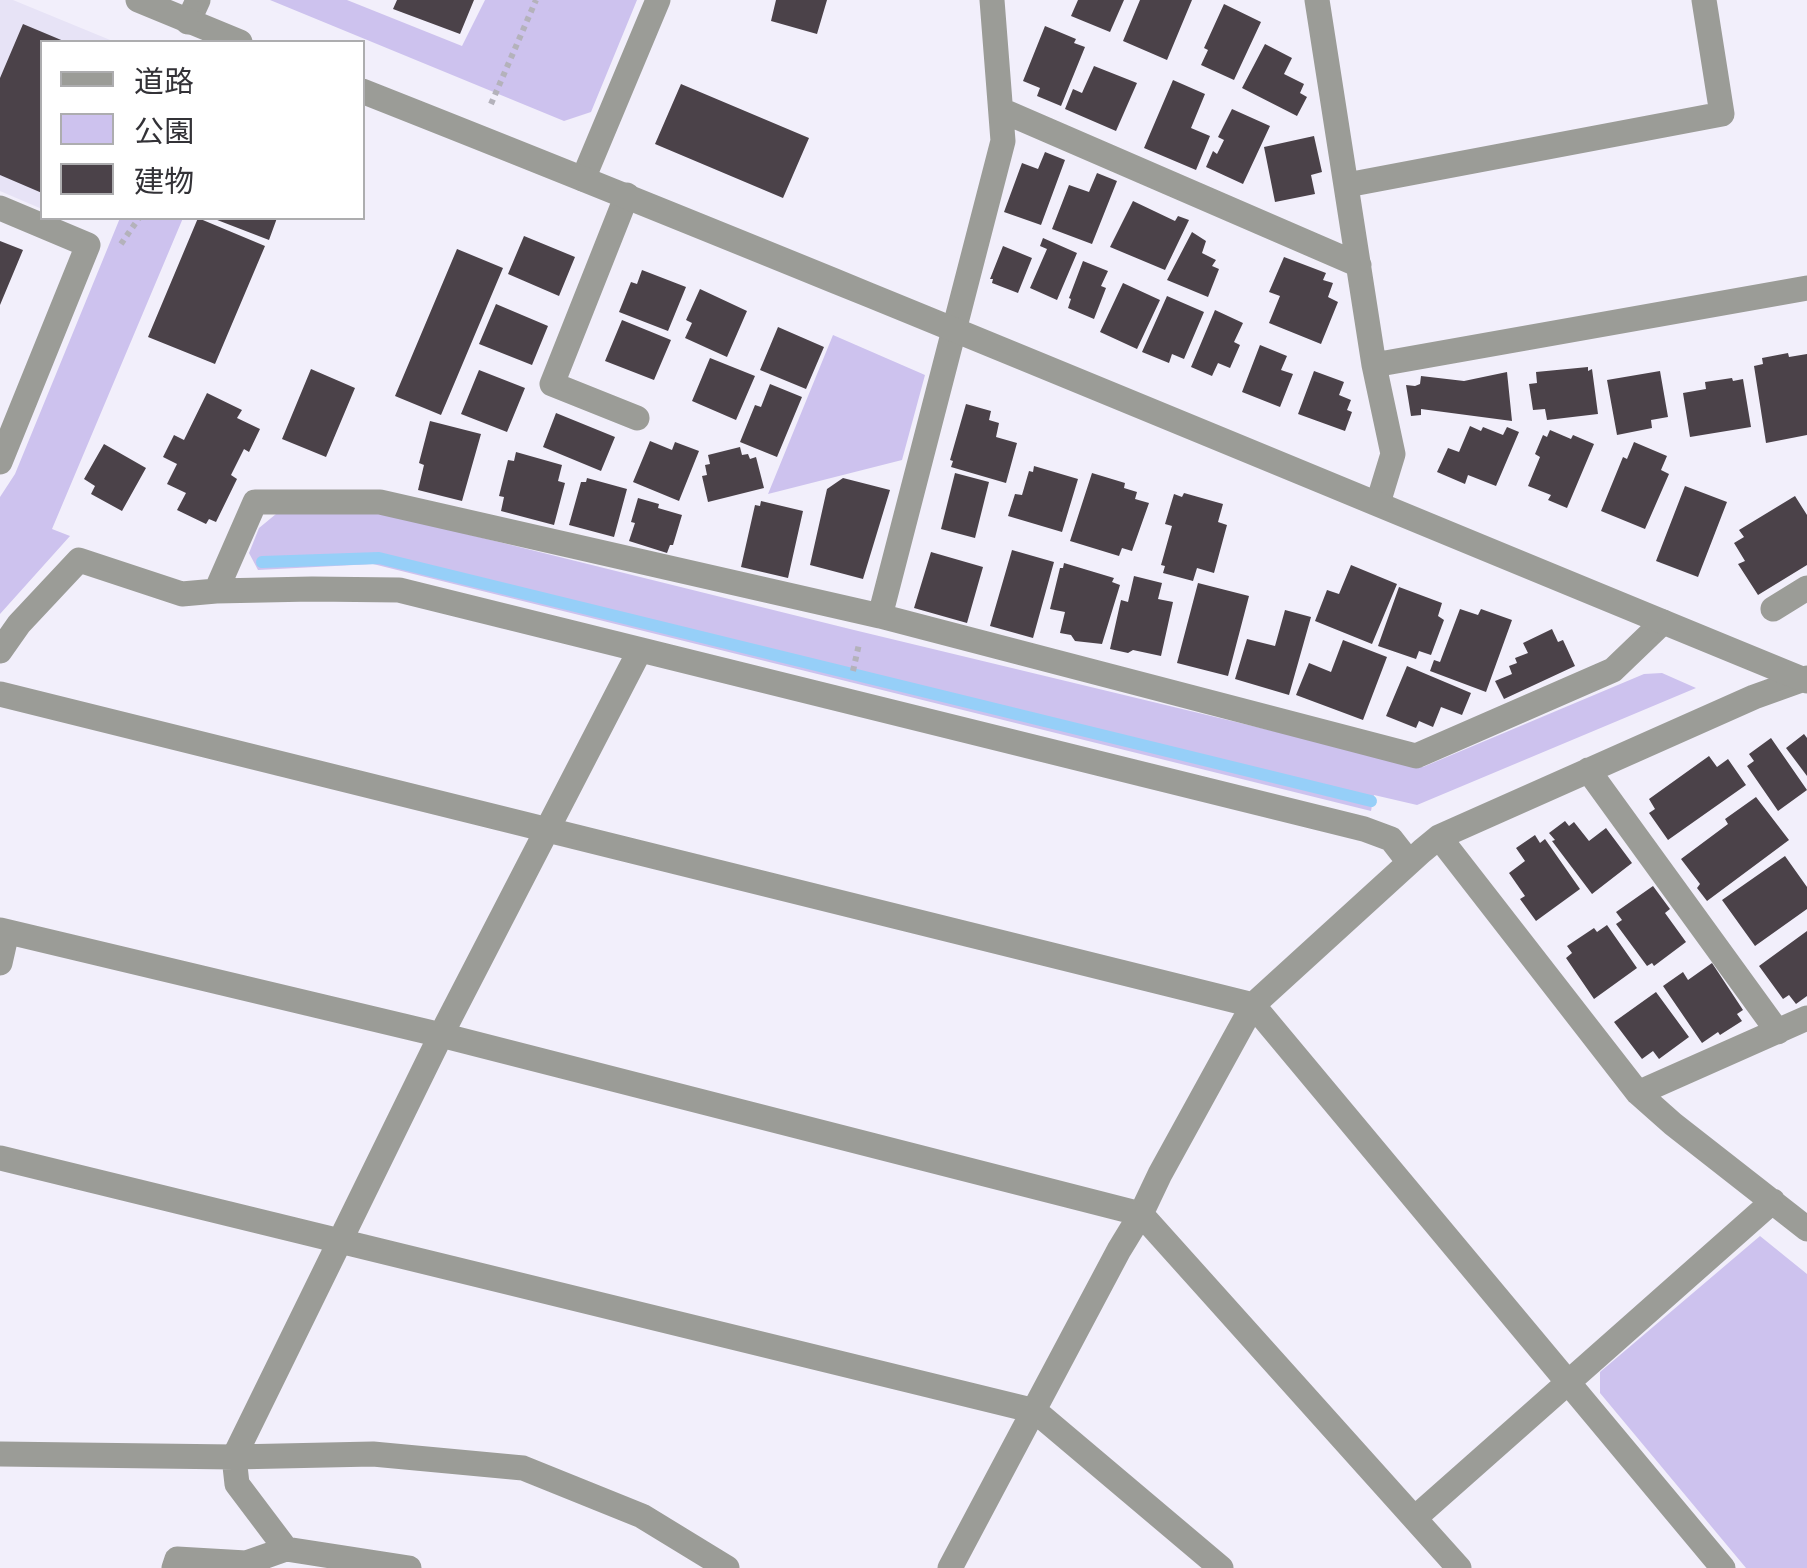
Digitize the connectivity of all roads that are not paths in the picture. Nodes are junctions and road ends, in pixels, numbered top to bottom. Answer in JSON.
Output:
{"nodes":[{"id":1,"x":138,"y":0,"type":"edge"},
{"id":2,"x":658,"y":0,"type":"edge"},
{"id":3,"x":992,"y":0,"type":"edge"},
{"id":4,"x":1317,"y":0,"type":"edge"},
{"id":5,"x":1704,"y":0,"type":"edge"},
{"id":6,"x":193,"y":11,"type":"edge"},
{"id":7,"x":237,"y":40,"type":"edge"},
{"id":8,"x":365,"y":92,"type":"edge"},
{"id":9,"x":1001,"y":110,"type":"junction"},
{"id":10,"x":583,"y":179,"type":"junction"},
{"id":11,"x":1346,"y":185,"type":"junction"},
{"id":12,"x":627,"y":195,"type":"junction"},
{"id":13,"x":0,"y":208,"type":"edge"},
{"id":14,"x":1359,"y":265,"type":"junction"},
{"id":15,"x":1807,"y":288,"type":"edge"},
{"id":16,"x":953,"y":328,"type":"junction"},
{"id":17,"x":1374,"y":366,"type":"junction"},
{"id":18,"x":637,"y":418,"type":"dead end"},
{"id":19,"x":0,"y":462,"type":"edge"},
{"id":20,"x":1378,"y":504,"type":"junction"},
{"id":21,"x":1807,"y":588,"type":"edge"},
{"id":22,"x":216,"y":591,"type":"junction"},
{"id":23,"x":1774,"y":610,"type":"dead end"},
{"id":24,"x":873,"y":615,"type":"junction"},
{"id":25,"x":1663,"y":622,"type":"junction"},
{"id":26,"x":640,"y":650,"type":"junction"},
{"id":27,"x":0,"y":651,"type":"edge"},
{"id":28,"x":1806,"y":680,"type":"edge"},
{"id":29,"x":0,"y":694,"type":"edge"},
{"id":30,"x":1588,"y":770,"type":"junction"},
{"id":31,"x":546,"y":830,"type":"junction"},
{"id":32,"x":1439,"y":837,"type":"junction"},
{"id":33,"x":1410,"y":862,"type":"junction"},
{"id":34,"x":4,"y":931,"type":"edge"},
{"id":35,"x":0,"y":962,"type":"edge"},
{"id":36,"x":1253,"y":1004,"type":"junction"},
{"id":37,"x":1807,"y":1018,"type":"edge"},
{"id":38,"x":1778,"y":1032,"type":"junction"},
{"id":39,"x":441,"y":1035,"type":"junction"},
{"id":40,"x":1638,"y":1094,"type":"junction"},
{"id":41,"x":0,"y":1158,"type":"edge"},
{"id":42,"x":1773,"y":1200,"type":"junction"},
{"id":43,"x":1141,"y":1214,"type":"junction"},
{"id":44,"x":1807,"y":1229,"type":"edge"},
{"id":45,"x":340,"y":1242,"type":"junction"},
{"id":46,"x":1569,"y":1382,"type":"junction"},
{"id":47,"x":1035,"y":1411,"type":"junction"},
{"id":48,"x":0,"y":1454,"type":"edge"},
{"id":49,"x":234,"y":1457,"type":"junction"},
{"id":50,"x":1416,"y":1517,"type":"junction"},
{"id":51,"x":286,"y":1550,"type":"junction"},
{"id":52,"x":174,"y":1568,"type":"edge"},
{"id":53,"x":409,"y":1568,"type":"edge"},
{"id":54,"x":727,"y":1568,"type":"edge"},
{"id":55,"x":950,"y":1568,"type":"edge"},
{"id":56,"x":1221,"y":1568,"type":"edge"},
{"id":57,"x":1460,"y":1568,"type":"edge"},
{"id":58,"x":1723,"y":1568,"type":"edge"}],
"edges":[{"from":1,"to":6,"type":"street"},
{"from":2,"to":10,"type":"street"},
{"from":3,"to":9,"type":"street"},
{"from":4,"to":11,"type":"street"},
{"from":5,"to":11,"type":"street"},
{"from":6,"to":7,"type":"street"},
{"from":8,"to":10,"type":"street"},
{"from":9,"to":14,"type":"street"},
{"from":9,"to":16,"type":"street"},
{"from":10,"to":12,"type":"street"},
{"from":11,"to":14,"type":"street"},
{"from":12,"to":16,"type":"street"},
{"from":12,"to":18,"type":"street"},
{"from":13,"to":19,"type":"street"},
{"from":14,"to":17,"type":"street"},
{"from":15,"to":17,"type":"street"},
{"from":16,"to":20,"type":"street"},
{"from":16,"to":24,"type":"street"},
{"from":17,"to":20,"type":"street"},
{"from":20,"to":25,"type":"street"},
{"from":21,"to":23,"type":"street"},
{"from":22,"to":24,"type":"street"},
{"from":22,"to":26,"type":"street"},
{"from":22,"to":27,"type":"street"},
{"from":24,"to":25,"type":"street"},
{"from":25,"to":28,"type":"street"},
{"from":26,"to":31,"type":"street"},
{"from":26,"to":33,"type":"street"},
{"from":28,"to":30,"type":"street"},
{"from":29,"to":31,"type":"street"},
{"from":30,"to":32,"type":"street"},
{"from":30,"to":38,"type":"street"},
{"from":31,"to":36,"type":"street"},
{"from":31,"to":39,"type":"street"},
{"from":32,"to":33,"type":"street"},
{"from":32,"to":40,"type":"street"},
{"from":33,"to":36,"type":"street"},
{"from":34,"to":35,"type":"street"},
{"from":34,"to":39,"type":"street"},
{"from":36,"to":43,"type":"street"},
{"from":36,"to":46,"type":"street"},
{"from":37,"to":38,"type":"street"},
{"from":38,"to":40,"type":"street"},
{"from":39,"to":43,"type":"street"},
{"from":39,"to":45,"type":"street"},
{"from":40,"to":42,"type":"street"},
{"from":41,"to":45,"type":"street"},
{"from":42,"to":44,"type":"street"},
{"from":42,"to":46,"type":"street"},
{"from":43,"to":47,"type":"street"},
{"from":43,"to":50,"type":"street"},
{"from":45,"to":47,"type":"street"},
{"from":45,"to":49,"type":"street"},
{"from":46,"to":50,"type":"street"},
{"from":46,"to":58,"type":"street"},
{"from":47,"to":55,"type":"street"},
{"from":47,"to":56,"type":"street"},
{"from":48,"to":49,"type":"street"},
{"from":49,"to":51,"type":"street"},
{"from":49,"to":54,"type":"street"},
{"from":50,"to":57,"type":"street"},
{"from":51,"to":52,"type":"street"},
{"from":51,"to":53,"type":"street"}]}
